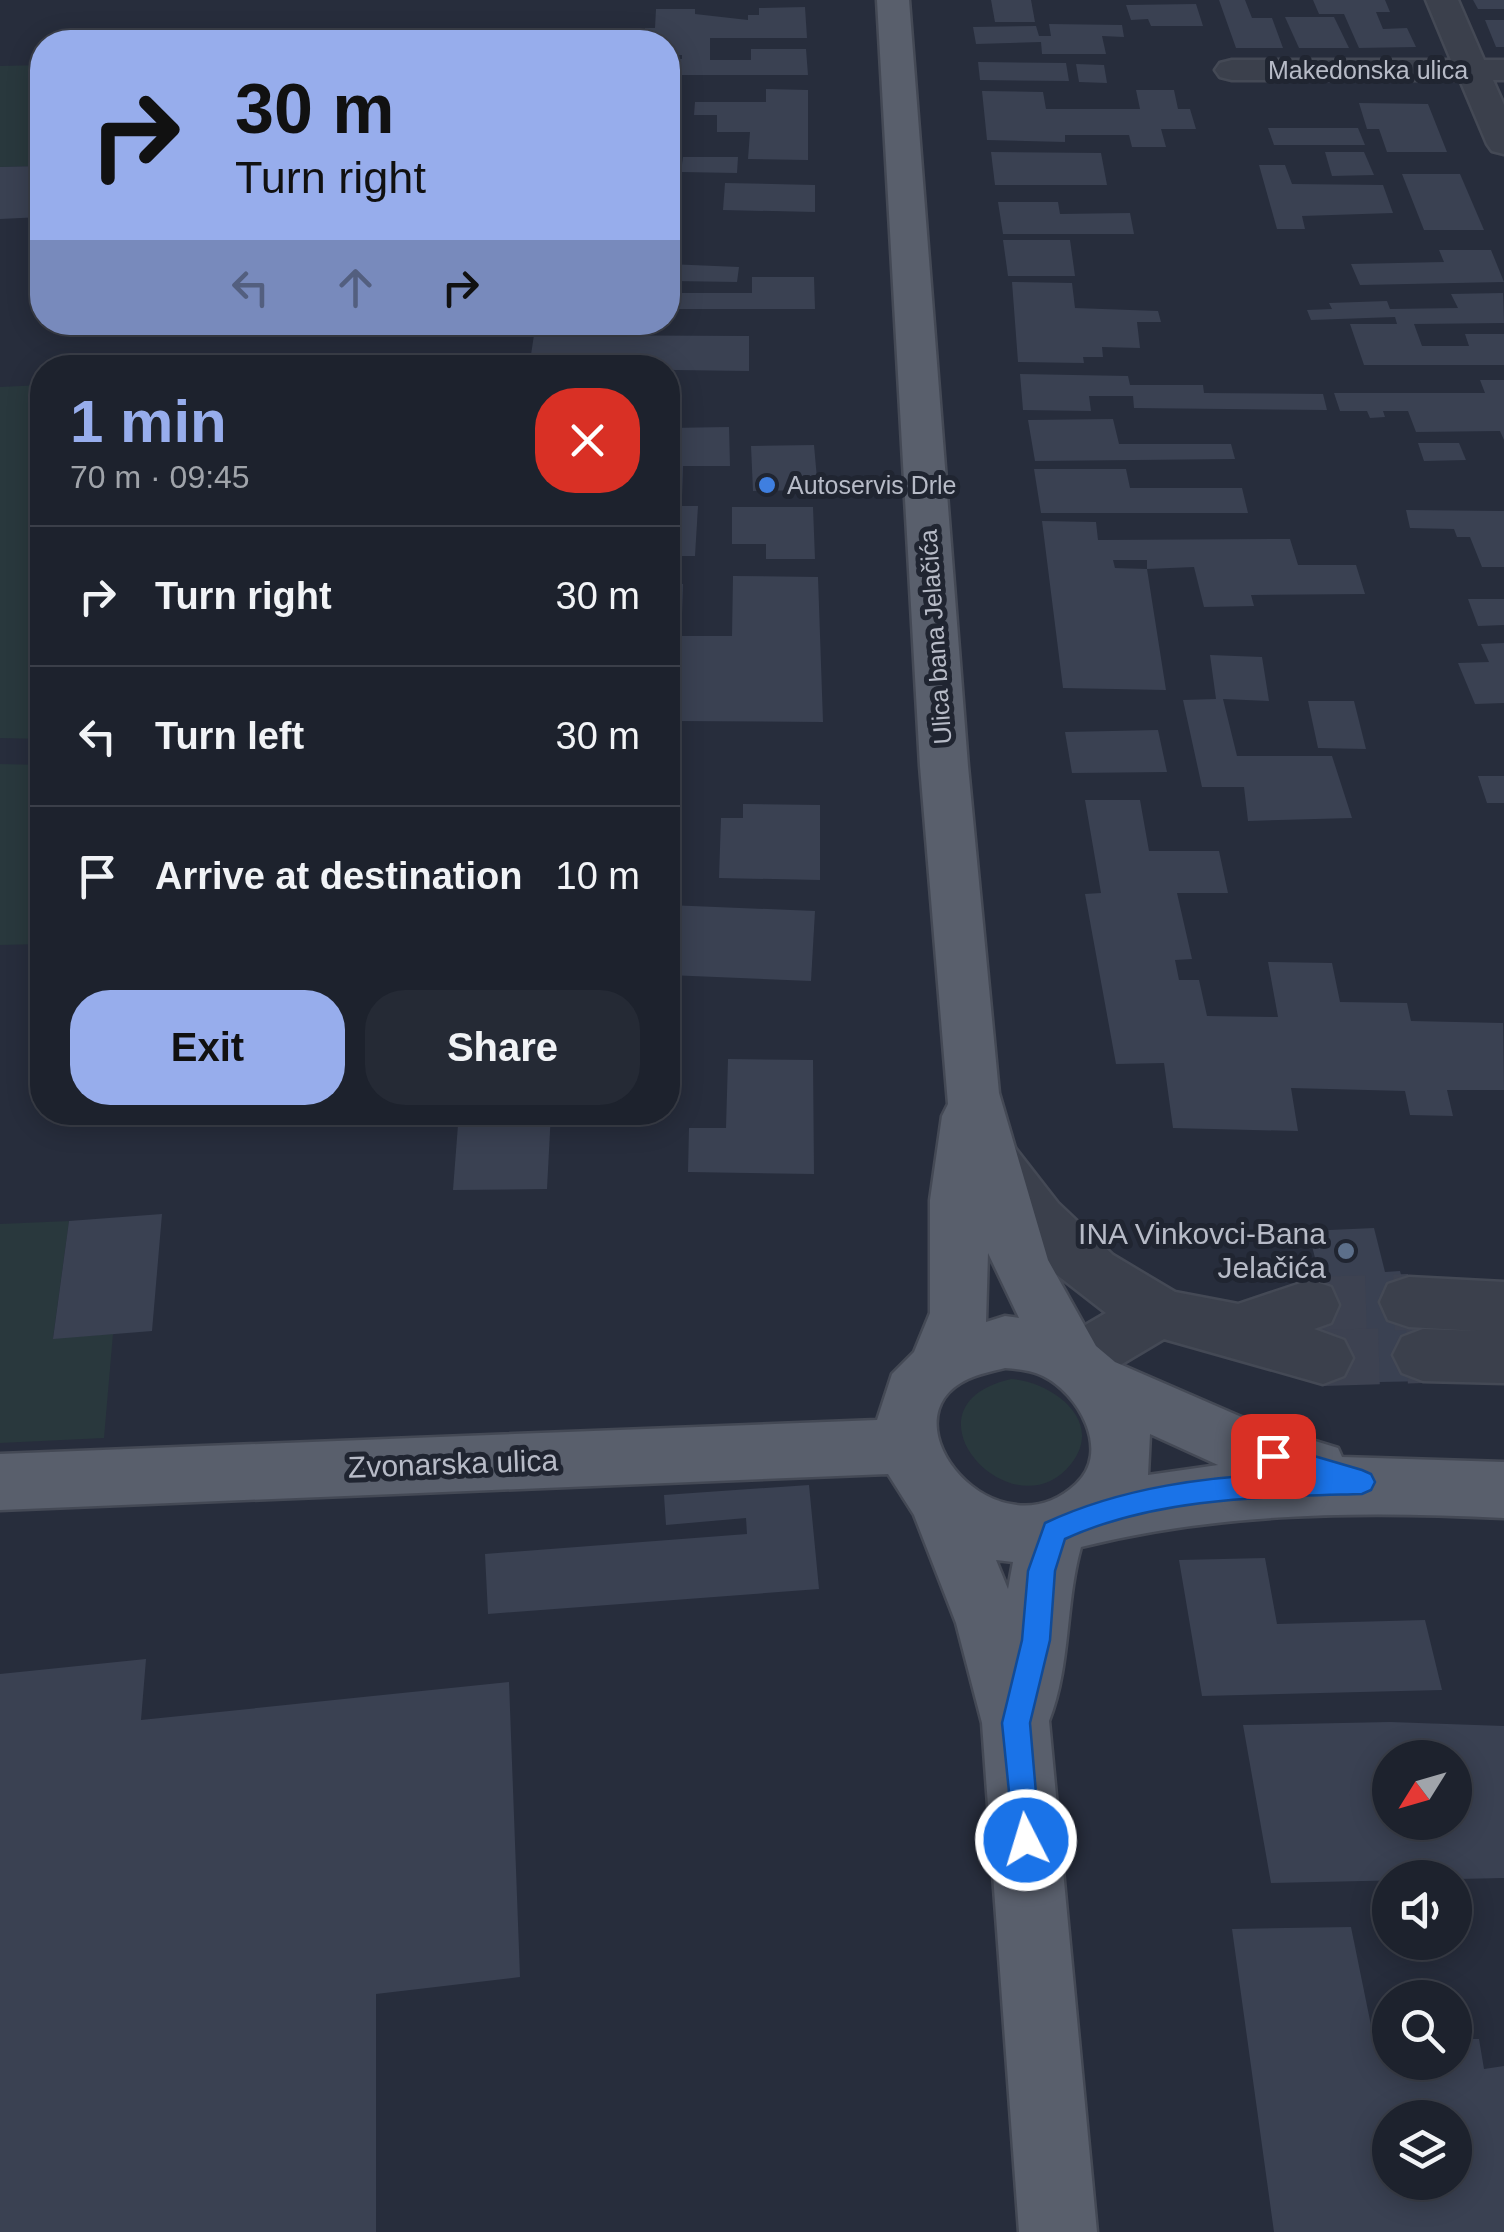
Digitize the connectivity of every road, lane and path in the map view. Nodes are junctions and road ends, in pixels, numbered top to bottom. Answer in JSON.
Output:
{"nodes":[{"id":1,"x":893,"y":0,"type":"edge"},
{"id":2,"x":1442,"y":0,"type":"edge"},
{"id":3,"x":1232,"y":70,"type":"dead end"},
{"id":4,"x":1488,"y":70,"type":"edge"},
{"id":5,"x":1504,"y":144,"type":"edge"},
{"id":6,"x":972,"y":1093,"type":"junction"},
{"id":7,"x":990,"y":1157,"type":"junction"},
{"id":8,"x":1504,"y":1307,"type":"edge"},
{"id":9,"x":1158,"y":1312,"type":"junction"},
{"id":10,"x":1317,"y":1332,"type":"tunnel mouth"},
{"id":11,"x":1504,"y":1357,"type":"edge"},
{"id":12,"x":940,"y":1361,"type":"junction"},
{"id":13,"x":1085,"y":1372,"type":"junction"},
{"id":14,"x":906,"y":1446,"type":"junction"},
{"id":15,"x":0,"y":1482,"type":"edge"},
{"id":16,"x":1362,"y":1482,"type":"junction"},
{"id":17,"x":1504,"y":1490,"type":"edge"},
{"id":18,"x":944,"y":1507,"type":"junction"},
{"id":19,"x":1070,"y":1524,"type":"junction"},
{"id":20,"x":1016,"y":1723,"type":"junction"},
{"id":21,"x":1058,"y":2232,"type":"edge"}],
"edges":[{"from":1,"to":6,"type":"main road","name":"Ulica bana Jelačića"},
{"from":2,"to":4,"type":"street"},
{"from":3,"to":4,"type":"street","name":"Makedonska ulica"},
{"from":4,"to":5,"type":"street"},
{"from":6,"to":7,"type":"main road","name":"Ulica bana Jelačića"},
{"from":6,"to":12,"type":"main road","name":"Ulica bana Jelačića"},
{"from":7,"to":9,"type":"street"},
{"from":7,"to":13,"type":"main road","name":"Ulica bana Jelačića"},
{"from":8,"to":11,"type":"street"},
{"from":9,"to":10,"type":"street"},
{"from":9,"to":13,"type":"street"},
{"from":12,"to":13,"type":"main road"},
{"from":12,"to":14,"type":"main road","name":"Ulica bana Jelačića"},
{"from":13,"to":16,"type":"main road"},
{"from":13,"to":19,"type":"main road","name":"Ulica bana Jelačića"},
{"from":14,"to":15,"type":"main road","name":"Zvonarska ulica"},
{"from":14,"to":18,"type":"main road","name":"Ulica bana Jelačića"},
{"from":16,"to":17,"type":"main road"},
{"from":16,"to":19,"type":"main road"},
{"from":18,"to":19,"type":"main road","name":"Ulica bana Jelačića"},
{"from":18,"to":20,"type":"main road","name":"Ulica bana Jelačića"},
{"from":19,"to":20,"type":"main road","name":"Ulica bana Jelačića"},
{"from":20,"to":21,"type":"main road","name":"Ulica bana Jelačića"}]}
